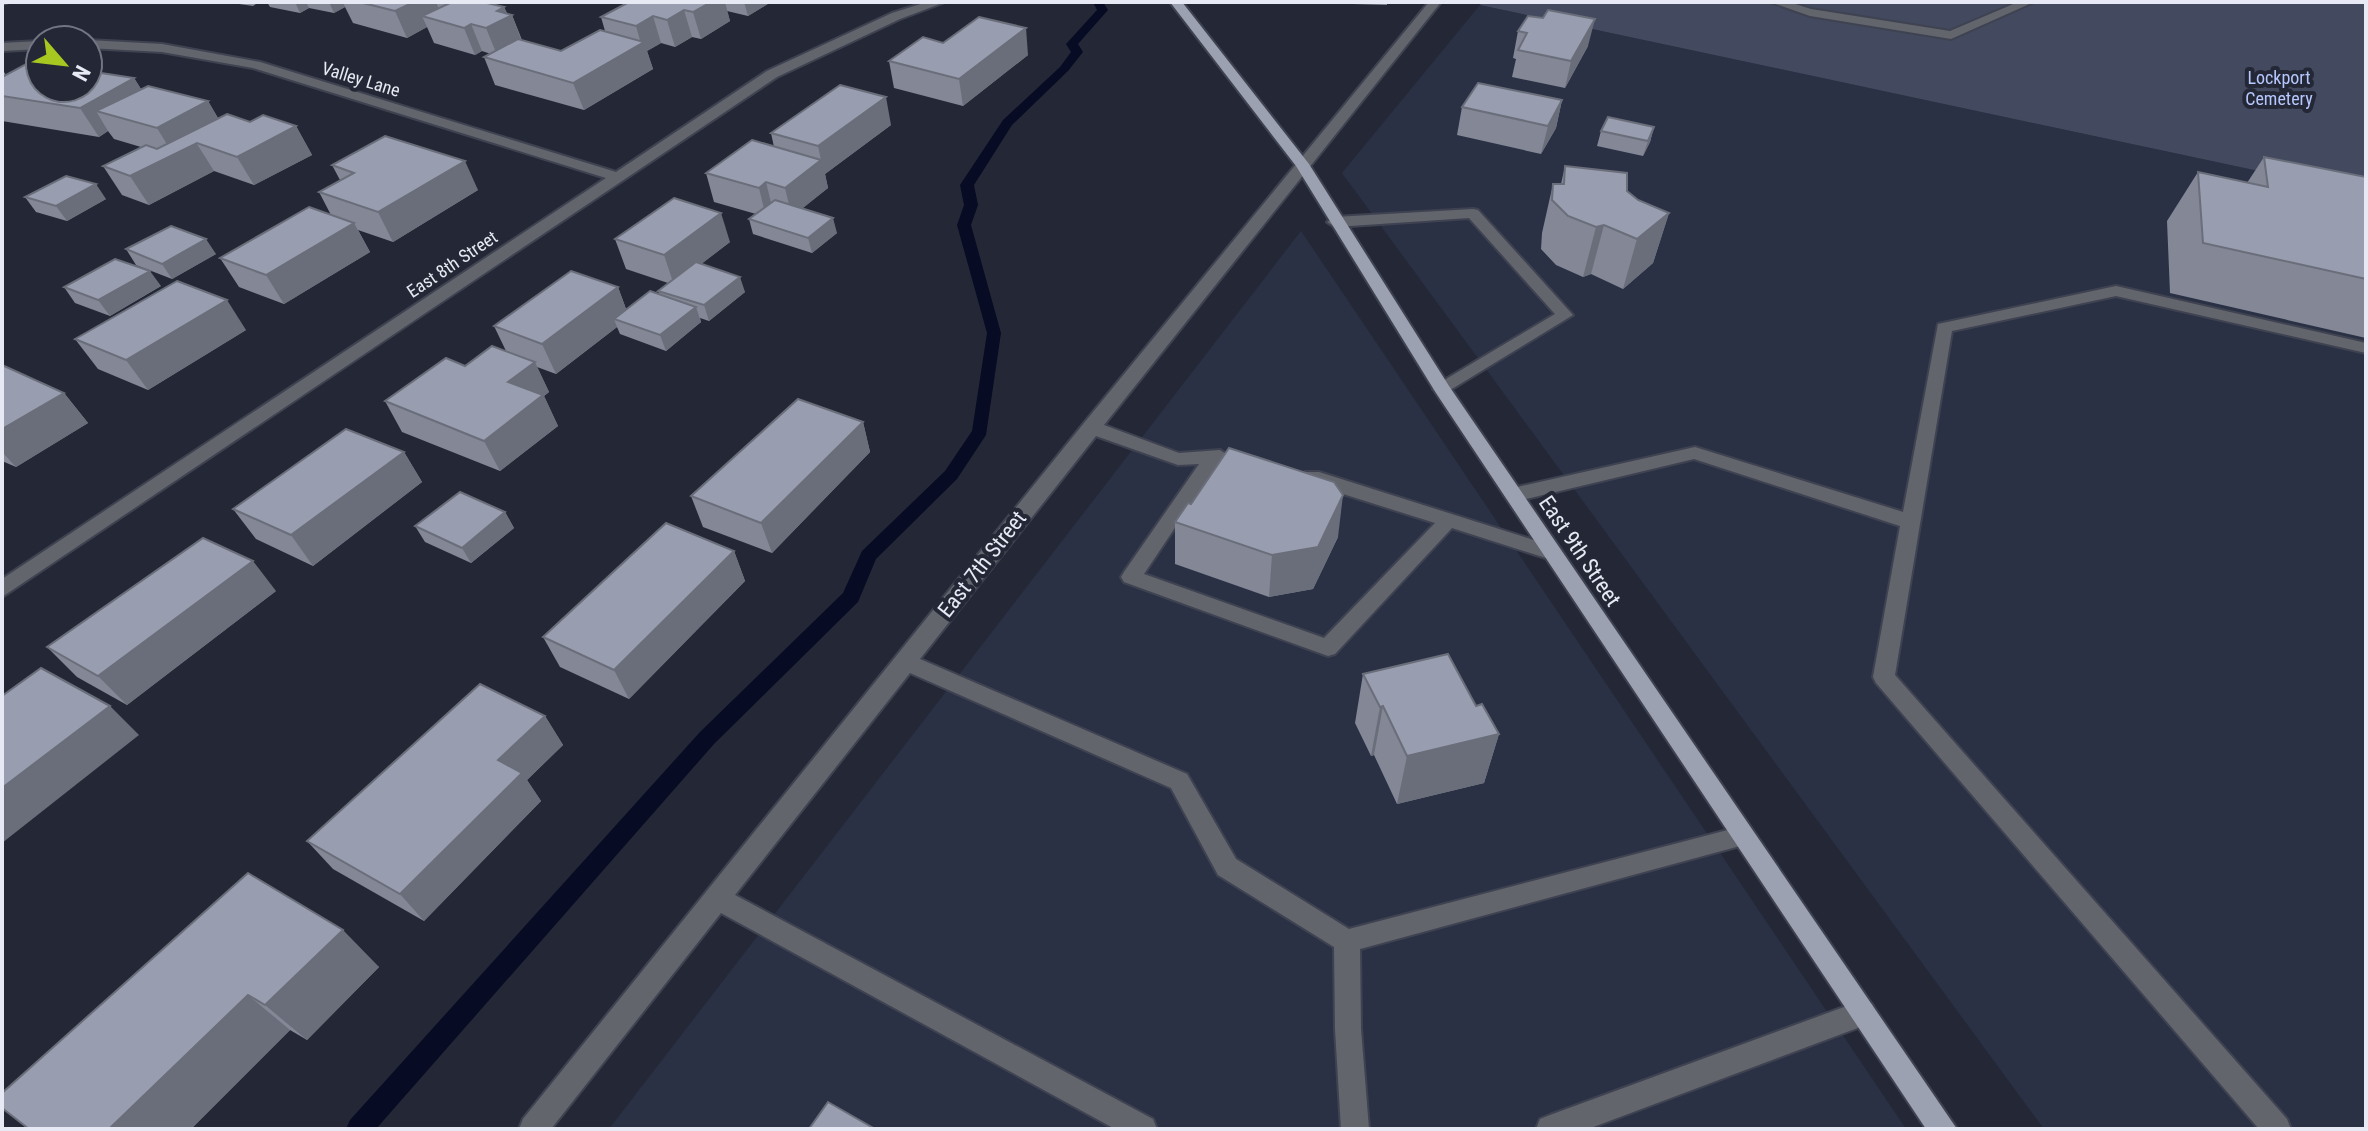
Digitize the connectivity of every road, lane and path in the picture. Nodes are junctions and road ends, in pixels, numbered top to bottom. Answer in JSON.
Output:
{"nodes":[{"id":1,"x":939,"y":2,"type":"edge"},
{"id":2,"x":1176,"y":2,"type":"edge"},
{"id":3,"x":1435,"y":2,"type":"edge"},
{"id":4,"x":1776,"y":2,"type":"edge"},
{"id":5,"x":2028,"y":2,"type":"edge"},
{"id":6,"x":104,"y":45,"type":"edge"},
{"id":7,"x":24,"y":46,"type":"edge"},
{"id":8,"x":2,"y":47,"type":"edge"},
{"id":9,"x":1302,"y":164,"type":"junction"},
{"id":10,"x":618,"y":177,"type":"junction"},
{"id":11,"x":1335,"y":222,"type":"junction"},
{"id":12,"x":2366,"y":348,"type":"edge"},
{"id":13,"x":1442,"y":389,"type":"junction"},
{"id":14,"x":1090,"y":427,"type":"junction"},
{"id":15,"x":1240,"y":454,"type":"edge"},
{"id":16,"x":1214,"y":456,"type":"junction"},
{"id":17,"x":1299,"y":473,"type":"edge"},
{"id":18,"x":1513,"y":495,"type":"junction"},
{"id":19,"x":1447,"y":522,"type":"junction"},
{"id":20,"x":1911,"y":522,"type":"junction"},
{"id":21,"x":1552,"y":553,"type":"junction"},
{"id":22,"x":2,"y":589,"type":"edge"},
{"id":23,"x":906,"y":662,"type":"junction"},
{"id":24,"x":1743,"y":836,"type":"junction"},
{"id":25,"x":719,"y":899,"type":"junction"},
{"id":26,"x":1347,"y":941,"type":"junction"},
{"id":27,"x":1863,"y":1013,"type":"junction"},
{"id":28,"x":533,"y":1129,"type":"edge"},
{"id":29,"x":1143,"y":1129,"type":"edge"},
{"id":30,"x":1355,"y":1129,"type":"edge"},
{"id":31,"x":1550,"y":1129,"type":"edge"},
{"id":32,"x":1943,"y":1129,"type":"edge"},
{"id":33,"x":2277,"y":1129,"type":"edge"}],
"edges":[{"from":1,"to":10,"type":"street","name":"East 8th Street"},
{"from":2,"to":9,"type":"main road","name":"East 9th Street"},
{"from":3,"to":9,"type":"street","name":"East 7th Street"},
{"from":4,"to":5,"type":"street"},
{"from":6,"to":10,"type":"street","name":"Valley Lane"},
{"from":7,"to":8,"type":"street"},
{"from":9,"to":11,"type":"main road","name":"East 9th Street"},
{"from":9,"to":14,"type":"street","name":"East 7th Street"},
{"from":10,"to":22,"type":"street","name":"East 8th Street"},
{"from":11,"to":13,"type":"main road","name":"East 9th Street"},
{"from":11,"to":13,"type":"street"},
{"from":12,"to":20,"type":"street"},
{"from":13,"to":18,"type":"main road","name":"East 9th Street"},
{"from":14,"to":16,"type":"street"},
{"from":14,"to":23,"type":"street","name":"East 7th Street"},
{"from":15,"to":16,"type":"street"},
{"from":16,"to":19,"type":"street"},
{"from":17,"to":19,"type":"street"},
{"from":18,"to":20,"type":"street"},
{"from":18,"to":21,"type":"main road","name":"East 9th Street"},
{"from":19,"to":21,"type":"street"},
{"from":20,"to":33,"type":"street"},
{"from":21,"to":24,"type":"main road","name":"East 9th Street"},
{"from":23,"to":25,"type":"street","name":"East 7th Street"},
{"from":23,"to":26,"type":"street"},
{"from":24,"to":26,"type":"street"},
{"from":24,"to":27,"type":"main road","name":"East 9th Street"},
{"from":25,"to":28,"type":"street","name":"East 7th Street"},
{"from":25,"to":29,"type":"street"},
{"from":26,"to":30,"type":"street"},
{"from":27,"to":31,"type":"street"},
{"from":27,"to":32,"type":"main road","name":"East 9th Street"}]}
